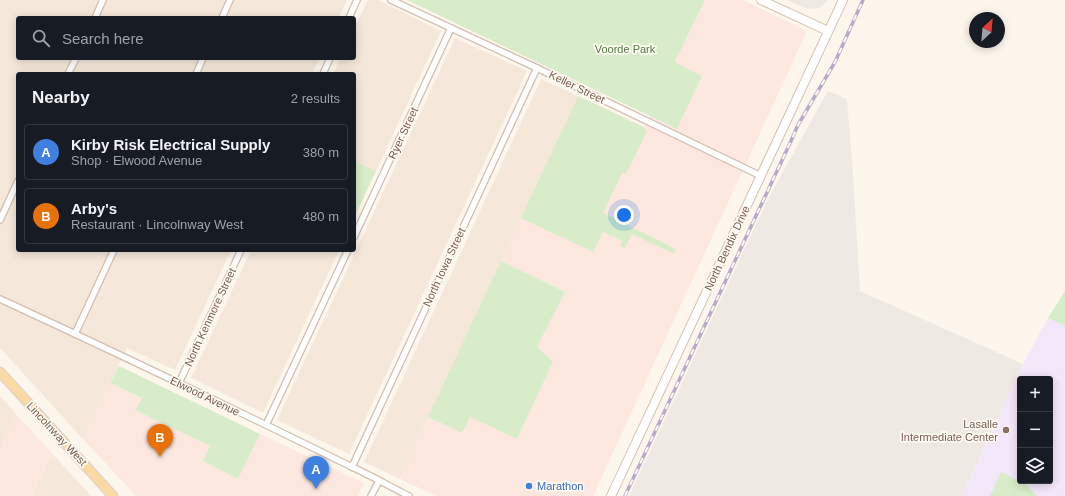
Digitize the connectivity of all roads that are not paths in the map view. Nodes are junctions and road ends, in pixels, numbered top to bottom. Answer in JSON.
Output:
{"nodes":[{"id":1,"x":103,"y":0,"type":"edge"},
{"id":2,"x":230,"y":0,"type":"edge"},
{"id":3,"x":357,"y":0,"type":"edge"},
{"id":4,"x":391,"y":0,"type":"edge"},
{"id":5,"x":761,"y":0,"type":"edge"},
{"id":6,"x":843,"y":0,"type":"edge"},
{"id":7,"x":96,"y":16,"type":"edge"},
{"id":8,"x":223,"y":16,"type":"edge"},
{"id":9,"x":350,"y":16,"type":"edge"},
{"id":10,"x":451,"y":28,"type":"junction"},
{"id":11,"x":828,"y":31,"type":"junction"},
{"id":12,"x":75,"y":60,"type":"edge"},
{"id":13,"x":202,"y":60,"type":"edge"},
{"id":14,"x":329,"y":60,"type":"edge"},
{"id":15,"x":537,"y":68,"type":"junction"},
{"id":16,"x":69,"y":72,"type":"edge"},
{"id":17,"x":197,"y":72,"type":"edge"},
{"id":18,"x":324,"y":72,"type":"edge"},
{"id":19,"x":761,"y":176,"type":"junction"},
{"id":20,"x":16,"y":185,"type":"edge"},
{"id":21,"x":0,"y":220,"type":"edge"},
{"id":22,"x":356,"y":233,"type":"edge"},
{"id":23,"x":113,"y":252,"type":"edge"},
{"id":24,"x":240,"y":252,"type":"edge"},
{"id":25,"x":347,"y":252,"type":"edge"},
{"id":26,"x":0,"y":299,"type":"edge"},
{"id":27,"x":75,"y":334,"type":"junction"},
{"id":28,"x":0,"y":372,"type":"edge"},
{"id":29,"x":179,"y":383,"type":"junction"},
{"id":30,"x":266,"y":425,"type":"junction"},
{"id":31,"x":352,"y":467,"type":"junction"},
{"id":32,"x":379,"y":481,"type":"junction"},
{"id":33,"x":113,"y":496,"type":"edge"},
{"id":34,"x":372,"y":496,"type":"edge"},
{"id":35,"x":409,"y":496,"type":"edge"},
{"id":36,"x":611,"y":496,"type":"edge"}],
"edges":[{"from":1,"to":7,"type":"street"},
{"from":2,"to":8,"type":"street"},
{"from":3,"to":9,"type":"street"},
{"from":4,"to":10,"type":"street","name":"Keller Street"},
{"from":5,"to":11,"type":"street"},
{"from":6,"to":11,"type":"street","name":"North Bendix Drive"},
{"from":10,"to":15,"type":"street","name":"Keller Street"},
{"from":10,"to":22,"type":"street","name":"Ryer Street"},
{"from":11,"to":19,"type":"street","name":"North Bendix Drive"},
{"from":12,"to":16,"type":"street"},
{"from":13,"to":17,"type":"street"},
{"from":14,"to":18,"type":"street"},
{"from":15,"to":19,"type":"street","name":"Keller Street"},
{"from":15,"to":31,"type":"street","name":"North Iowa Street"},
{"from":19,"to":36,"type":"street","name":"North Bendix Drive"},
{"from":20,"to":21,"type":"street"},
{"from":23,"to":27,"type":"street"},
{"from":24,"to":29,"type":"street","name":"North Kenmore Street"},
{"from":25,"to":30,"type":"street"},
{"from":26,"to":27,"type":"street","name":"Elwood Avenue"},
{"from":27,"to":29,"type":"street","name":"Elwood Avenue"},
{"from":28,"to":33,"type":"main road","name":"Lincolnway West"},
{"from":29,"to":30,"type":"street","name":"Elwood Avenue"},
{"from":30,"to":31,"type":"street","name":"Elwood Avenue"},
{"from":31,"to":32,"type":"street","name":"Elwood Avenue"},
{"from":32,"to":34,"type":"street"},
{"from":32,"to":35,"type":"street","name":"Elwood Avenue"}]}
